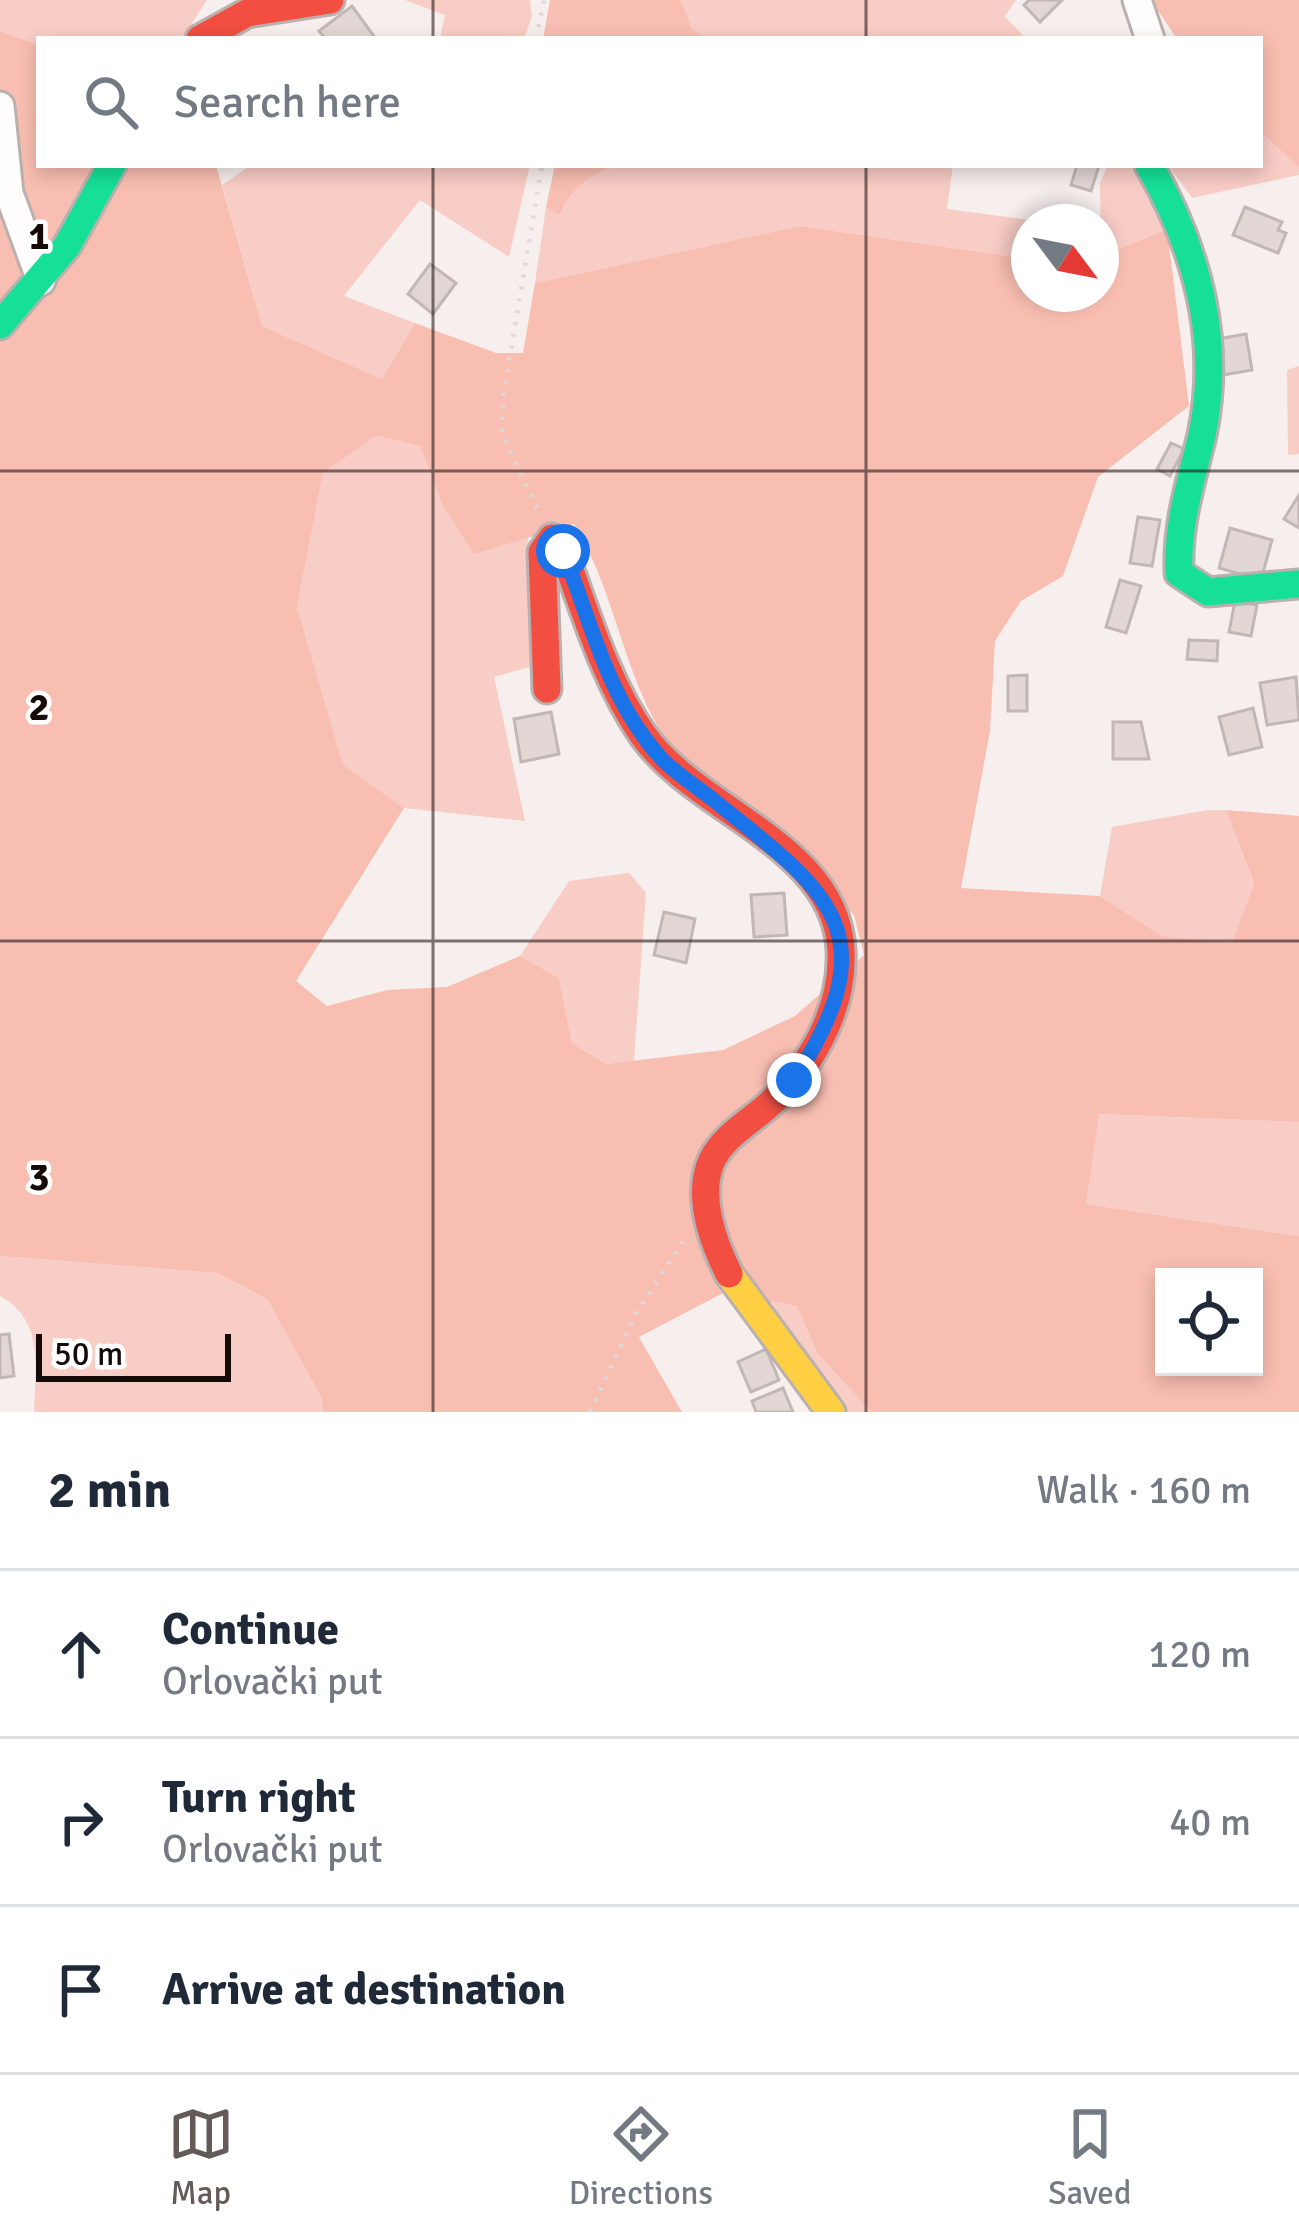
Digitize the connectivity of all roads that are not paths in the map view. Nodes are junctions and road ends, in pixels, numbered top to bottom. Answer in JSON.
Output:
{"nodes":[{"id":1,"x":330,"y":0,"type":"edge"},
{"id":2,"x":1137,"y":0,"type":"edge"},
{"id":3,"x":205,"y":36,"type":"edge"},
{"id":4,"x":1149,"y":36,"type":"edge"},
{"id":5,"x":0,"y":106,"type":"edge"},
{"id":6,"x":110,"y":168,"type":"edge"},
{"id":7,"x":1151,"y":168,"type":"edge"},
{"id":8,"x":40,"y":281,"type":"junction"},
{"id":9,"x":0,"y":325,"type":"edge"},
{"id":10,"x":1299,"y":584,"type":"edge"},
{"id":11,"x":548,"y":689,"type":"dead end"},
{"id":12,"x":831,"y":1412,"type":"edge"}],
"edges":[{"from":1,"to":3,"type":"street"},
{"from":2,"to":4,"type":"street"},
{"from":5,"to":8,"type":"street"},
{"from":6,"to":8,"type":"street"},
{"from":7,"to":10,"type":"street"},
{"from":8,"to":9,"type":"street"},
{"from":11,"to":12,"type":"street"}]}
